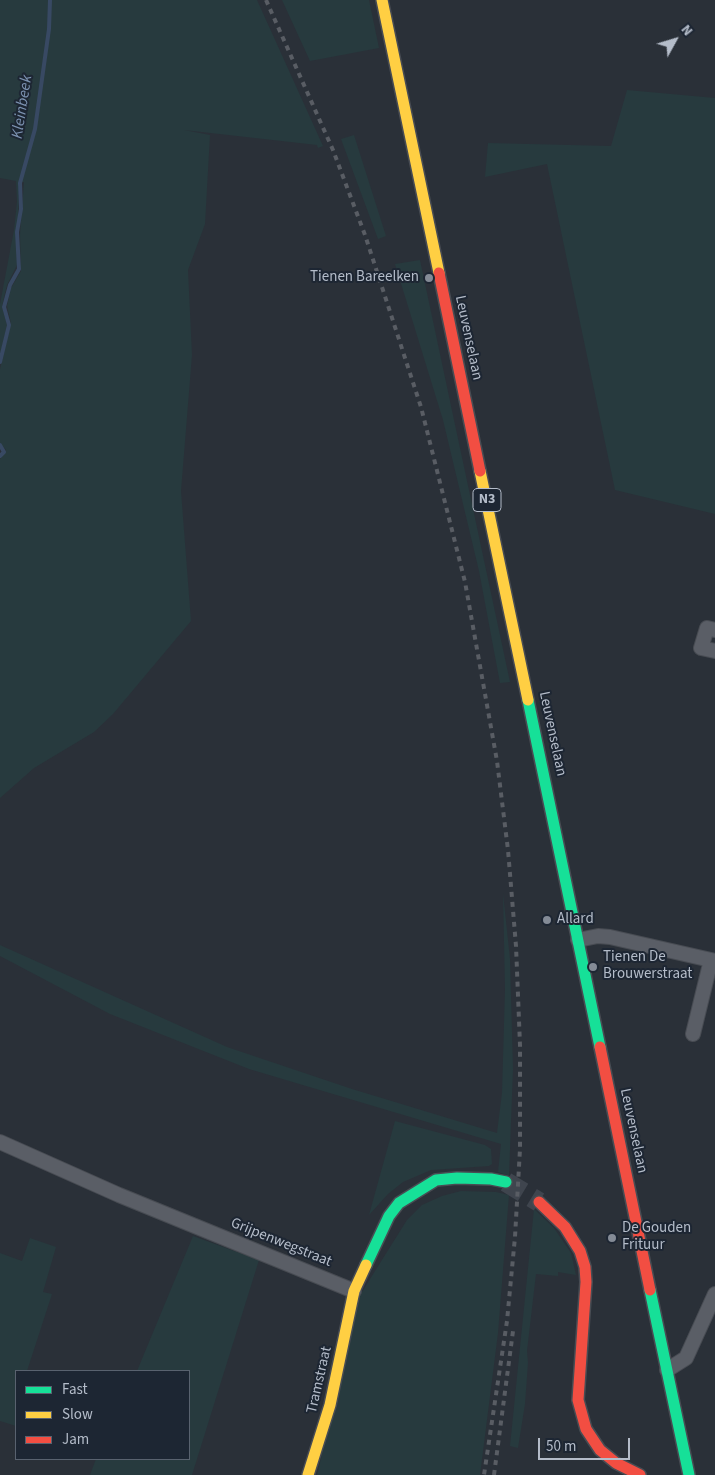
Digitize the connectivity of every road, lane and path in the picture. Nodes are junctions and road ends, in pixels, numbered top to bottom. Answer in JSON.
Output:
{"nodes":[{"id":1,"x":382,"y":0,"type":"edge"},
{"id":2,"x":715,"y":630,"type":"edge"},
{"id":3,"x":715,"y":651,"type":"edge"},
{"id":4,"x":578,"y":940,"type":"junction"},
{"id":5,"x":713,"y":960,"type":"edge"},
{"id":6,"x":693,"y":1034,"type":"dead end"},
{"id":7,"x":0,"y":1142,"type":"edge"},
{"id":8,"x":506,"y":1182,"type":"tunnel mouth"},
{"id":9,"x":539,"y":1202,"type":"tunnel mouth"},
{"id":10,"x":354,"y":1291,"type":"junction"},
{"id":11,"x":715,"y":1294,"type":"edge"},
{"id":12,"x":667,"y":1370,"type":"junction"},
{"id":13,"x":308,"y":1475,"type":"edge"},
{"id":14,"x":640,"y":1475,"type":"edge"},
{"id":15,"x":689,"y":1475,"type":"edge"}],
"edges":[{"from":1,"to":4,"type":"main road","name":"Leuvenselaan","number":"N3"},
{"from":2,"to":3,"type":"street"},
{"from":4,"to":5,"type":"street"},
{"from":4,"to":12,"type":"main road","name":"Leuvenselaan","number":"N3"},
{"from":5,"to":6,"type":"street"},
{"from":7,"to":10,"type":"street","name":"Grijpenwegstraat"},
{"from":8,"to":10,"type":"main road"},
{"from":9,"to":14,"type":"main road"},
{"from":10,"to":13,"type":"main road","name":"Tramstraat"},
{"from":11,"to":12,"type":"street"},
{"from":12,"to":15,"type":"main road","name":"Leuvenselaan","number":"N3"}]}
